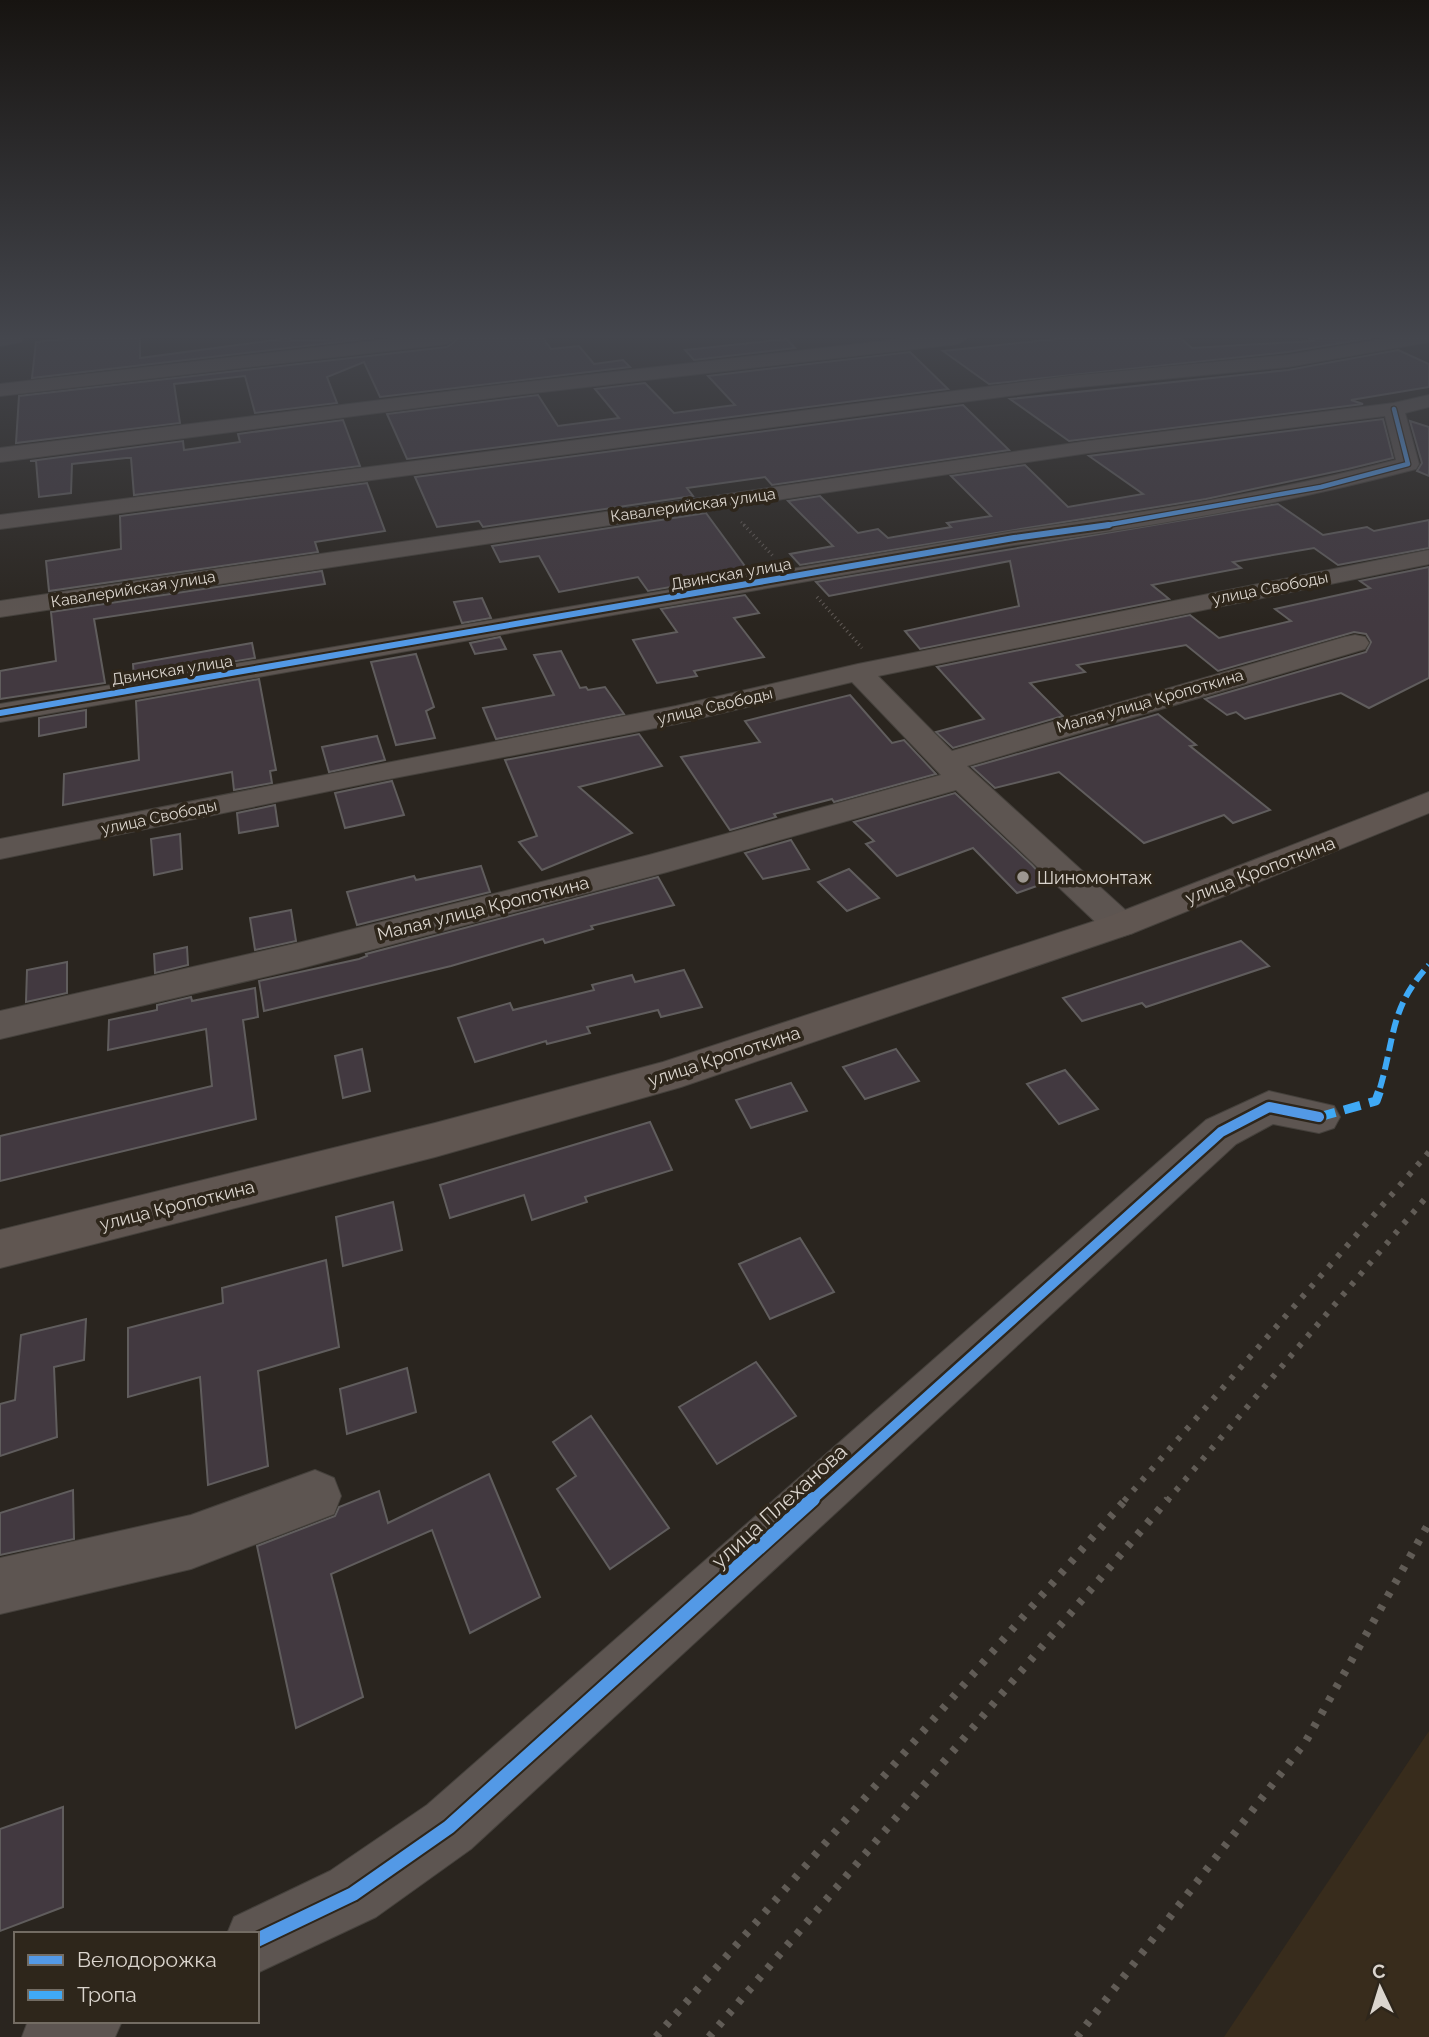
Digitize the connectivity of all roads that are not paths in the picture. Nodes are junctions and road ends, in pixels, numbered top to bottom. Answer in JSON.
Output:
{"nodes":[{"id":1,"x":171,"y":433,"type":"edge"},
{"id":2,"x":678,"y":433,"type":"edge"},
{"id":3,"x":1191,"y":433,"type":"edge"},
{"id":4,"x":1400,"y":433,"type":"edge"},
{"id":5,"x":0,"y":455,"type":"edge"},
{"id":6,"x":0,"y":522,"type":"edge"},
{"id":7,"x":1429,"y":557,"type":"edge"},
{"id":8,"x":0,"y":610,"type":"edge"},
{"id":9,"x":1355,"y":643,"type":"dead end"},
{"id":10,"x":868,"y":670,"type":"junction"},
{"id":11,"x":0,"y":712,"type":"edge"},
{"id":12,"x":954,"y":770,"type":"junction"},
{"id":13,"x":1429,"y":802,"type":"edge"},
{"id":14,"x":0,"y":849,"type":"edge"},
{"id":15,"x":1120,"y":925,"type":"junction"},
{"id":16,"x":0,"y":1026,"type":"edge"},
{"id":17,"x":1319,"y":1117,"type":"dead end"},
{"id":18,"x":0,"y":1249,"type":"edge"},
{"id":19,"x":315,"y":1496,"type":"dead end"},
{"id":20,"x":0,"y":1586,"type":"edge"},
{"id":21,"x":259,"y":1939,"type":"edge"},
{"id":22,"x":84,"y":2023,"type":"edge"},
{"id":23,"x":55,"y":2037,"type":"edge"}],
"edges":[{"from":1,"to":5,"type":"street"},
{"from":2,"to":6,"type":"street"},
{"from":3,"to":8,"type":"street","name":"Кавалерийская улица"},
{"from":4,"to":11,"type":"street","name":"Двинская улица"},
{"from":7,"to":10,"type":"street","name":"улица Свободы"},
{"from":9,"to":12,"type":"street","name":"Малая улица Кропоткина"},
{"from":10,"to":12,"type":"street"},
{"from":10,"to":14,"type":"street","name":"улица Свободы"},
{"from":12,"to":15,"type":"street"},
{"from":12,"to":16,"type":"street","name":"Малая улица Кропоткина"},
{"from":13,"to":15,"type":"main road","name":"улица Кропоткина"},
{"from":15,"to":18,"type":"main road","name":"улица Кропоткина"},
{"from":17,"to":21,"type":"street","name":"улица Плеханова"},
{"from":19,"to":20,"type":"street"},
{"from":22,"to":23,"type":"street"}]}
